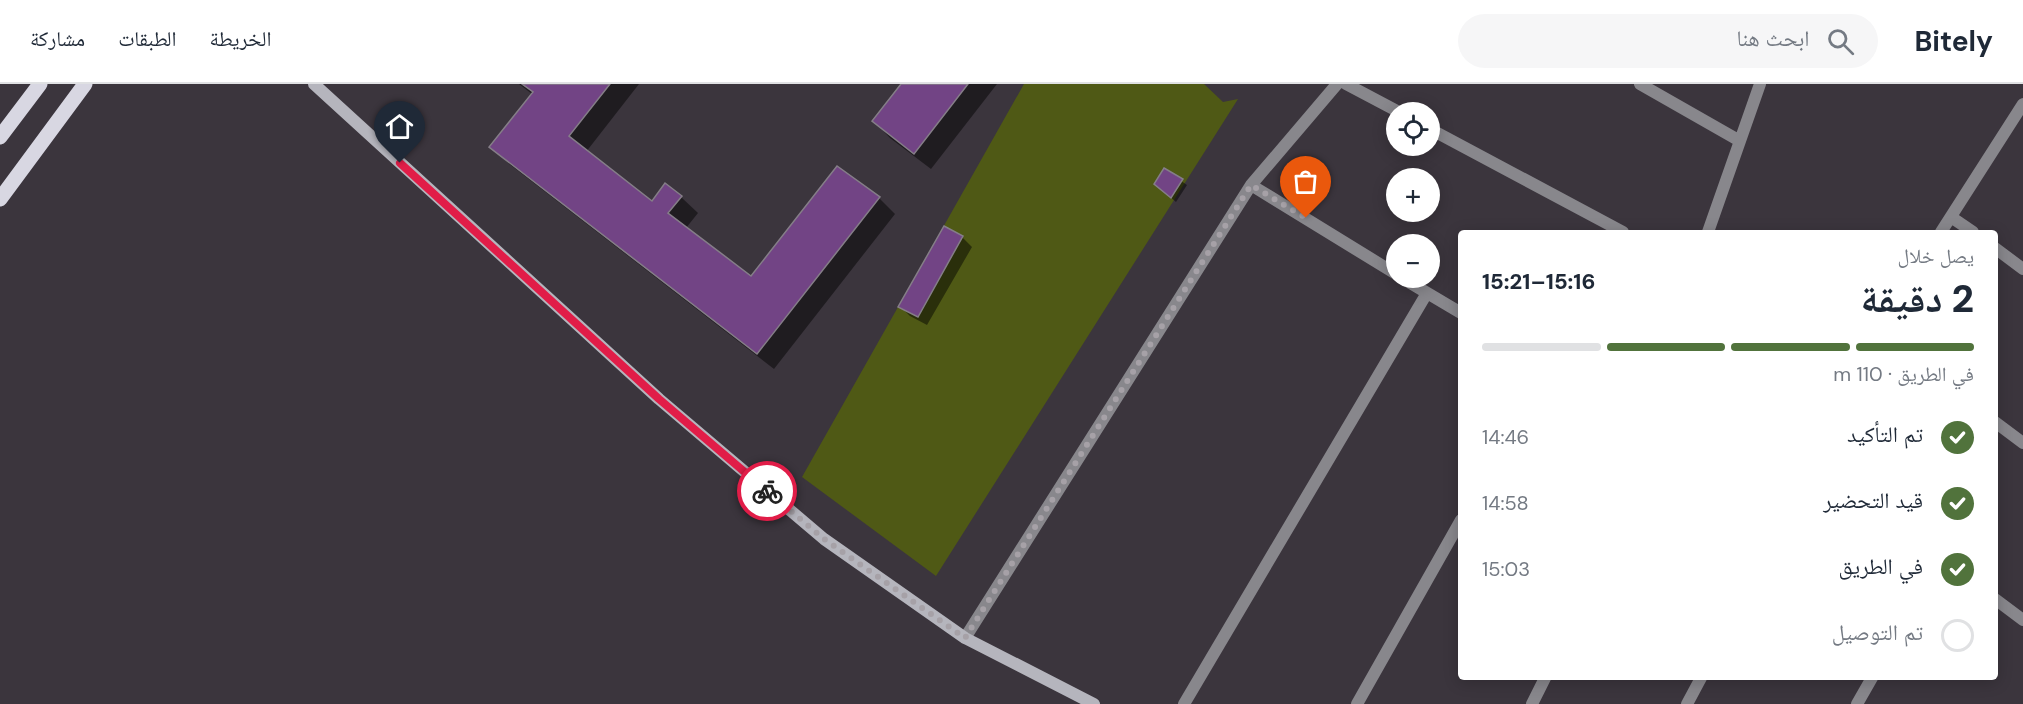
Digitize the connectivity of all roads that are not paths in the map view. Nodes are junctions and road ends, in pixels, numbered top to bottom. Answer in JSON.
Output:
{"nodes":[{"id":1,"x":40,"y":84,"type":"edge"},
{"id":2,"x":86,"y":84,"type":"edge"},
{"id":3,"x":314,"y":84,"type":"edge"},
{"id":4,"x":1337,"y":84,"type":"edge"},
{"id":5,"x":1346,"y":84,"type":"edge"},
{"id":6,"x":1640,"y":84,"type":"edge"},
{"id":7,"x":1760,"y":84,"type":"edge"},
{"id":8,"x":2023,"y":104,"type":"edge"},
{"id":9,"x":1386,"y":105,"type":"edge"},
{"id":10,"x":1440,"y":134,"type":"edge"},
{"id":11,"x":0,"y":137,"type":"edge"},
{"id":12,"x":1740,"y":141,"type":"junction"},
{"id":13,"x":1251,"y":185,"type":"junction"},
{"id":14,"x":0,"y":199,"type":"edge"},
{"id":15,"x":1951,"y":217,"type":"junction"},
{"id":16,"x":1619,"y":230,"type":"edge"},
{"id":17,"x":1709,"y":230,"type":"edge"},
{"id":18,"x":1942,"y":230,"type":"edge"},
{"id":19,"x":1970,"y":230,"type":"edge"},
{"id":20,"x":1998,"y":251,"type":"edge"},
{"id":21,"x":1386,"y":268,"type":"edge"},
{"id":22,"x":2023,"y":269,"type":"edge"},
{"id":23,"x":1419,"y":288,"type":"edge"},
{"id":24,"x":1427,"y":293,"type":"junction"},
{"id":25,"x":1458,"y":311,"type":"edge"},
{"id":26,"x":1998,"y":424,"type":"edge"},
{"id":27,"x":2023,"y":443,"type":"edge"},
{"id":28,"x":1458,"y":525,"type":"edge"},
{"id":29,"x":1998,"y":601,"type":"edge"},
{"id":30,"x":2023,"y":620,"type":"edge"},
{"id":31,"x":965,"y":638,"type":"junction"},
{"id":32,"x":1544,"y":680,"type":"edge"},
{"id":33,"x":1700,"y":680,"type":"edge"},
{"id":34,"x":1871,"y":680,"type":"edge"},
{"id":35,"x":1094,"y":704,"type":"edge"},
{"id":36,"x":1184,"y":704,"type":"edge"},
{"id":37,"x":1357,"y":704,"type":"edge"},
{"id":38,"x":1532,"y":704,"type":"edge"},
{"id":39,"x":1687,"y":704,"type":"edge"},
{"id":40,"x":1857,"y":704,"type":"edge"}],
"edges":[{"from":1,"to":11,"type":"main road"},
{"from":2,"to":14,"type":"main road"},
{"from":3,"to":31,"type":"street"},
{"from":4,"to":13,"type":"street"},
{"from":5,"to":9,"type":"street"},
{"from":6,"to":12,"type":"street"},
{"from":7,"to":12,"type":"street"},
{"from":8,"to":15,"type":"street"},
{"from":10,"to":16,"type":"street"},
{"from":12,"to":17,"type":"street"},
{"from":13,"to":21,"type":"street"},
{"from":13,"to":31,"type":"street"},
{"from":15,"to":18,"type":"street"},
{"from":15,"to":19,"type":"street"},
{"from":20,"to":22,"type":"street"},
{"from":23,"to":24,"type":"street"},
{"from":24,"to":25,"type":"street"},
{"from":24,"to":36,"type":"street"},
{"from":26,"to":27,"type":"street"},
{"from":28,"to":37,"type":"street"},
{"from":29,"to":30,"type":"street"},
{"from":31,"to":35,"type":"street"},
{"from":32,"to":38,"type":"street"},
{"from":33,"to":39,"type":"street"},
{"from":34,"to":40,"type":"street"}]}
